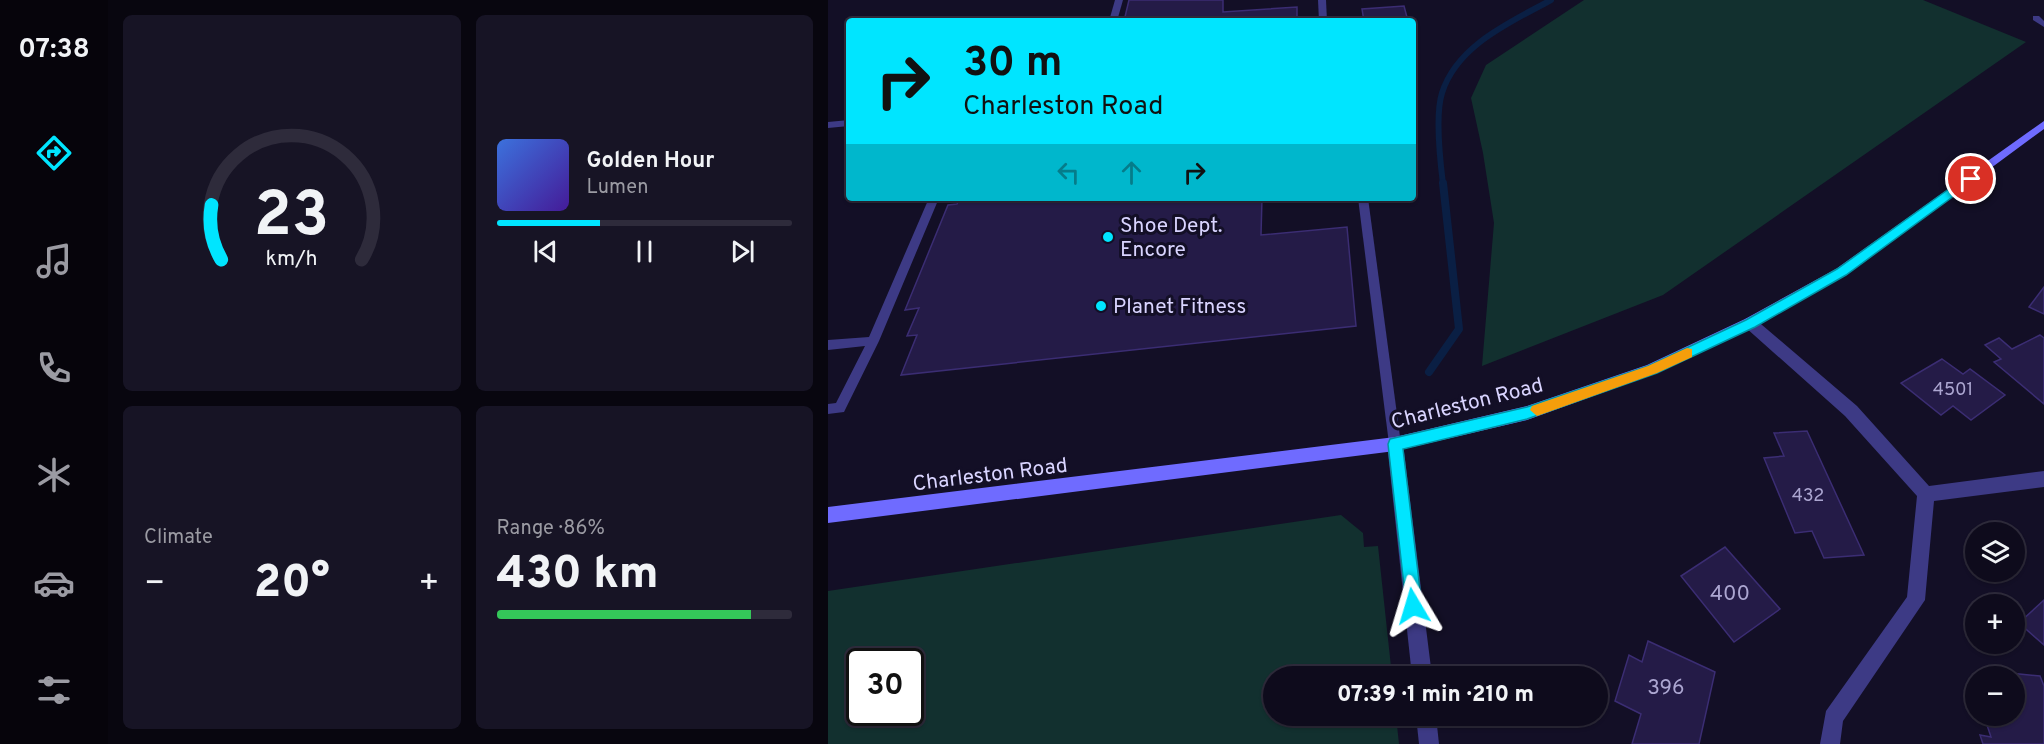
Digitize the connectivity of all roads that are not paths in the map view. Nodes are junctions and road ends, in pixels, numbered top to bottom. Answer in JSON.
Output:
{"nodes":[{"id":1,"x":1119,"y":0,"type":"edge"},
{"id":2,"x":1322,"y":0,"type":"edge"},
{"id":3,"x":1114,"y":18,"type":"edge"},
{"id":4,"x":1323,"y":18,"type":"edge"},
{"id":5,"x":2036,"y":18,"type":"dead end"},
{"id":6,"x":2044,"y":25,"type":"edge"},
{"id":7,"x":846,"y":123,"type":"edge"},
{"id":8,"x":2044,"y":124,"type":"edge"},
{"id":9,"x":828,"y":125,"type":"edge"},
{"id":10,"x":933,"y":201,"type":"edge"},
{"id":11,"x":1363,"y":201,"type":"edge"},
{"id":12,"x":1750,"y":323,"type":"junction"},
{"id":13,"x":873,"y":341,"type":"junction"},
{"id":14,"x":828,"y":345,"type":"edge"},
{"id":15,"x":828,"y":409,"type":"edge"},
{"id":16,"x":1395,"y":444,"type":"junction"},
{"id":17,"x":2044,"y":479,"type":"edge"},
{"id":18,"x":1926,"y":494,"type":"junction"},
{"id":19,"x":828,"y":516,"type":"edge"},
{"id":20,"x":1421,"y":666,"type":"edge"},
{"id":21,"x":1427,"y":726,"type":"edge"},
{"id":22,"x":1429,"y":744,"type":"edge"},
{"id":23,"x":1830,"y":744,"type":"edge"}],
"edges":[{"from":1,"to":3,"type":"lane"},
{"from":2,"to":4,"type":"lane"},
{"from":5,"to":6,"type":"lane"},
{"from":7,"to":9,"type":"lane"},
{"from":8,"to":12,"type":"main road","name":"Charleston Road"},
{"from":10,"to":13,"type":"lane"},
{"from":11,"to":16,"type":"lane"},
{"from":12,"to":16,"type":"main road","name":"Charleston Road"},
{"from":12,"to":18,"type":"street"},
{"from":13,"to":14,"type":"lane"},
{"from":13,"to":15,"type":"lane"},
{"from":16,"to":19,"type":"main road","name":"Charleston Road"},
{"from":16,"to":20,"type":"street"},
{"from":17,"to":18,"type":"street"},
{"from":18,"to":23,"type":"street"},
{"from":21,"to":22,"type":"street"}]}
